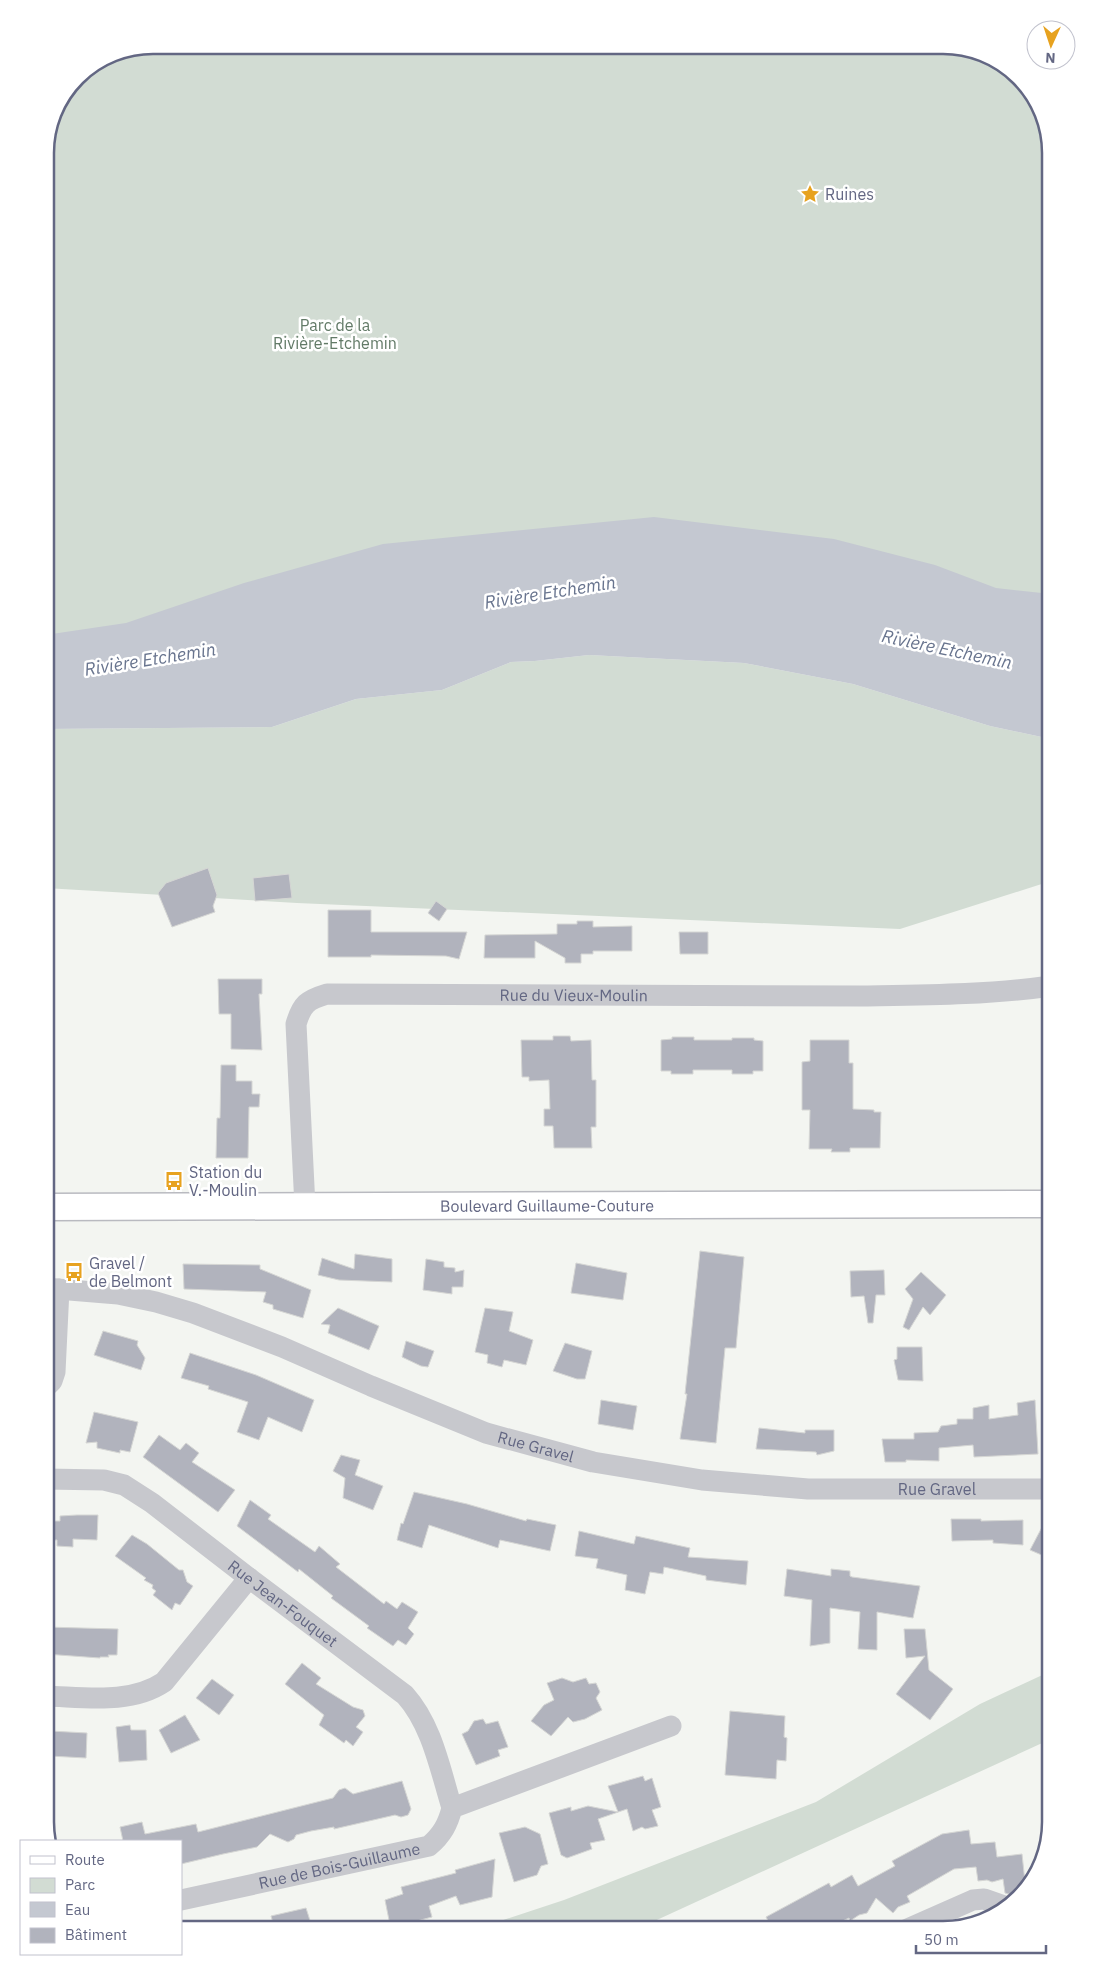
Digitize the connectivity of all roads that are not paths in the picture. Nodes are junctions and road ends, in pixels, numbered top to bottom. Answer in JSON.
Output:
{"nodes":[{"id":1,"x":1042,"y":987,"type":"edge"},
{"id":2,"x":1042,"y":1204,"type":"edge"},
{"id":3,"x":305,"y":1207,"type":"junction"},
{"id":4,"x":54,"y":1208,"type":"edge"},
{"id":5,"x":54,"y":1288,"type":"edge"},
{"id":6,"x":54,"y":1479,"type":"edge"},
{"id":7,"x":1042,"y":1489,"type":"edge"},
{"id":8,"x":249,"y":1578,"type":"junction"},
{"id":9,"x":54,"y":1696,"type":"edge"},
{"id":10,"x":671,"y":1726,"type":"dead end"},
{"id":11,"x":452,"y":1808,"type":"junction"},
{"id":12,"x":182,"y":1900,"type":"edge"},
{"id":13,"x":999,"y":1904,"type":"edge"},
{"id":14,"x":926,"y":1921,"type":"edge"}],
"edges":[{"from":1,"to":3,"type":"street","name":"Rue du Vieux-Moulin"},
{"from":2,"to":3,"type":"main road","name":"Boulevard Guillaume-Couture"},
{"from":3,"to":4,"type":"main road","name":"Boulevard Guillaume-Couture"},
{"from":5,"to":7,"type":"street","name":"Rue Gravel"},
{"from":6,"to":8,"type":"street","name":"Rue Jean-Fouquet"},
{"from":8,"to":9,"type":"street"},
{"from":8,"to":11,"type":"street","name":"Rue Jean-Fouquet"},
{"from":10,"to":11,"type":"street"},
{"from":11,"to":12,"type":"street","name":"Rue de Bois-Guillaume"},
{"from":13,"to":14,"type":"street"}]}
